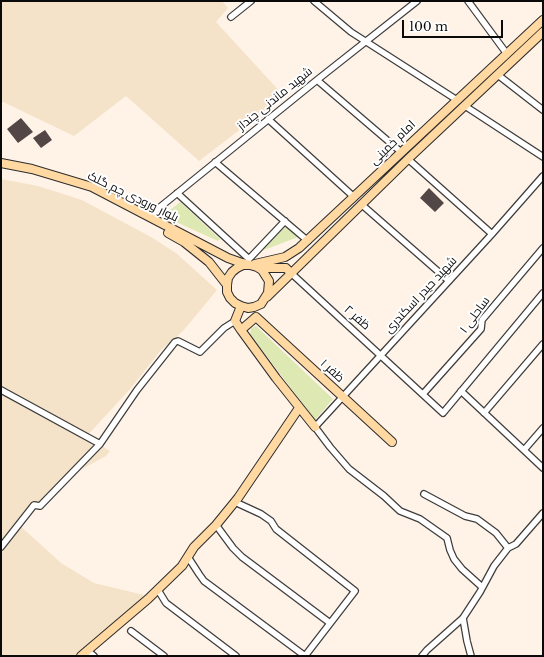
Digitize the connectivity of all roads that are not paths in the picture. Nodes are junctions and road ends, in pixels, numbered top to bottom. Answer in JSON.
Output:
{"nodes":[{"id":1,"x":251,"y":1,"type":"edge"},
{"id":2,"x":314,"y":1,"type":"edge"},
{"id":3,"x":417,"y":1,"type":"edge"},
{"id":4,"x":468,"y":1,"type":"edge"},
{"id":5,"x":231,"y":17,"type":"dead end"},
{"id":6,"x":543,"y":20,"type":"edge"},
{"id":7,"x":543,"y":32,"type":"edge"},
{"id":8,"x":366,"y":41,"type":"junction"},
{"id":9,"x":520,"y":47,"type":"junction"},
{"id":10,"x":507,"y":54,"type":"junction"},
{"id":11,"x":498,"y":75,"type":"junction"},
{"id":12,"x":317,"y":80,"type":"junction"},
{"id":13,"x":457,"y":100,"type":"junction"},
{"id":14,"x":465,"y":106,"type":"junction"},
{"id":15,"x":543,"y":110,"type":"edge"},
{"id":16,"x":268,"y":119,"type":"junction"},
{"id":17,"x":401,"y":152,"type":"junction"},
{"id":18,"x":543,"y":157,"type":"edge"},
{"id":19,"x":408,"y":159,"type":"junction"},
{"id":20,"x":215,"y":162,"type":"junction"},
{"id":21,"x":1,"y":163,"type":"edge"},
{"id":22,"x":1,"y":167,"type":"edge"},
{"id":23,"x":543,"y":176,"type":"edge"},
{"id":24,"x":177,"y":193,"type":"junction"},
{"id":25,"x":354,"y":197,"type":"junction"},
{"id":26,"x":361,"y":204,"type":"junction"},
{"id":27,"x":149,"y":216,"type":"junction"},
{"id":28,"x":285,"y":221,"type":"junction"},
{"id":29,"x":492,"y":234,"type":"junction"},
{"id":30,"x":308,"y":241,"type":"junction"},
{"id":31,"x":543,"y":248,"type":"edge"},
{"id":32,"x":212,"y":249,"type":"junction"},
{"id":33,"x":206,"y":260,"type":"junction"},
{"id":34,"x":250,"y":265,"type":"junction"},
{"id":35,"x":291,"y":273,"type":"junction"},
{"id":36,"x":449,"y":281,"type":"junction"},
{"id":37,"x":227,"y":285,"type":"junction"},
{"id":38,"x":543,"y":293,"type":"edge"},
{"id":39,"x":265,"y":299,"type":"junction"},
{"id":40,"x":241,"y":306,"type":"junction"},
{"id":41,"x":254,"y":307,"type":"junction"},
{"id":42,"x":256,"y":317,"type":"junction"},
{"id":43,"x":235,"y":321,"type":"junction"},
{"id":44,"x":241,"y":330,"type":"junction"},
{"id":45,"x":543,"y":344,"type":"edge"},
{"id":46,"x":381,"y":355,"type":"junction"},
{"id":47,"x":1,"y":390,"type":"edge"},
{"id":48,"x":461,"y":391,"type":"junction"},
{"id":49,"x":423,"y":394,"type":"junction"},
{"id":50,"x":342,"y":397,"type":"junction"},
{"id":51,"x":299,"y":408,"type":"junction"},
{"id":52,"x":484,"y":413,"type":"junction"},
{"id":53,"x":315,"y":427,"type":"junction"},
{"id":54,"x":543,"y":428,"type":"edge"},
{"id":55,"x":392,"y":442,"type":"dead end"},
{"id":56,"x":100,"y":444,"type":"junction"},
{"id":57,"x":524,"y":450,"type":"junction"},
{"id":58,"x":543,"y":468,"type":"edge"},
{"id":59,"x":424,"y":494,"type":"dead end"},
{"id":60,"x":235,"y":502,"type":"junction"},
{"id":61,"x":543,"y":512,"type":"edge"},
{"id":62,"x":216,"y":525,"type":"junction"},
{"id":63,"x":1,"y":547,"type":"edge"},
{"id":64,"x":508,"y":548,"type":"junction"},
{"id":65,"x":188,"y":557,"type":"junction"},
{"id":66,"x":482,"y":587,"type":"junction"},
{"id":67,"x":158,"y":590,"type":"junction"},
{"id":68,"x":463,"y":618,"type":"junction"},
{"id":69,"x":330,"y":624,"type":"junction"},
{"id":70,"x":131,"y":631,"type":"dead end"},
{"id":71,"x":87,"y":650,"type":"junction"},
{"id":72,"x":81,"y":656,"type":"edge"},
{"id":73,"x":94,"y":656,"type":"edge"},
{"id":74,"x":164,"y":656,"type":"edge"},
{"id":75,"x":236,"y":656,"type":"edge"},
{"id":76,"x":305,"y":656,"type":"edge"},
{"id":77,"x":422,"y":656,"type":"edge"},
{"id":78,"x":471,"y":656,"type":"edge"}],
"edges":[{"from":1,"to":5,"type":"street"},
{"from":2,"to":8,"type":"street"},
{"from":3,"to":8,"type":"street","name":"شهید ماندنی چنداز"},
{"from":4,"to":10,"type":"street"},
{"from":6,"to":9,"type":"street","name":"امام خمینی"},
{"from":7,"to":9,"type":"street","name":"امام خمینی"},
{"from":8,"to":12,"type":"street","name":"شهید ماندنی چنداز"},
{"from":8,"to":13,"type":"street"},
{"from":9,"to":10,"type":"street","name":"امام خمینی"},
{"from":9,"to":11,"type":"street","name":"امام خمینی"},
{"from":10,"to":13,"type":"street","name":"امام خمینی"},
{"from":11,"to":14,"type":"street","name":"امام خمینی"},
{"from":11,"to":15,"type":"street"},
{"from":12,"to":16,"type":"street","name":"شهید ماندنی چنداز"},
{"from":12,"to":17,"type":"street"},
{"from":13,"to":17,"type":"street","name":"امام خمینی"},
{"from":14,"to":18,"type":"street"},
{"from":14,"to":19,"type":"street","name":"امام خمینی"},
{"from":16,"to":20,"type":"street","name":"شهید ماندنی چنداز"},
{"from":16,"to":25,"type":"street"},
{"from":17,"to":19,"type":"street"},
{"from":17,"to":25,"type":"street","name":"امام خمینی"},
{"from":19,"to":26,"type":"street","name":"امام خمینی"},
{"from":19,"to":29,"type":"street"},
{"from":20,"to":24,"type":"street","name":"شهید ماندنی چنداز"},
{"from":20,"to":28,"type":"street"},
{"from":21,"to":27,"type":"street","name":"بلوار ورودی چم گلک"},
{"from":22,"to":33,"type":"street","name":"بلوار ورودی چم گلک"},
{"from":23,"to":29,"type":"street","name":"شهید حیدر اسکندری"},
{"from":24,"to":27,"type":"street","name":"شهید ماندنی چنداز"},
{"from":24,"to":28,"type":"street"},
{"from":25,"to":30,"type":"street","name":"امام خمینی"},
{"from":26,"to":35,"type":"street","name":"امام خمینی"},
{"from":26,"to":36,"type":"street"},
{"from":27,"to":32,"type":"street","name":"بلوار ورودی چم گلک"},
{"from":28,"to":30,"type":"street"},
{"from":29,"to":36,"type":"street","name":"شهید حیدر اسکندری"},
{"from":30,"to":34,"type":"street","name":"امام خمینی"},
{"from":31,"to":49,"type":"street","name":"ساحلی ۱"},
{"from":32,"to":33,"type":"street"},
{"from":32,"to":34,"type":"street","name":"بلوار ورودی چم گلک"},
{"from":33,"to":37,"type":"street","name":"بلوار ورودی چم گلک"},
{"from":34,"to":35,"type":"street"},
{"from":34,"to":37,"type":"street"},
{"from":34,"to":39,"type":"street"},
{"from":35,"to":39,"type":"street","name":"امام خمینی"},
{"from":35,"to":46,"type":"street","name":"ظفر ۲"},
{"from":36,"to":46,"type":"street","name":"شهید حیدر اسکندری"},
{"from":37,"to":40,"type":"street"},
{"from":38,"to":48,"type":"street"},
{"from":39,"to":41,"type":"street"},
{"from":40,"to":41,"type":"street"},
{"from":40,"to":43,"type":"street"},
{"from":41,"to":42,"type":"street"},
{"from":42,"to":44,"type":"street"},
{"from":42,"to":50,"type":"street","name":"ظفر ۱"},
{"from":43,"to":44,"type":"street"},
{"from":43,"to":56,"type":"street"},
{"from":44,"to":51,"type":"street"},
{"from":45,"to":52,"type":"street"},
{"from":46,"to":49,"type":"street","name":"ظفر ۲"},
{"from":46,"to":50,"type":"street","name":"شهید حیدر اسکندری"},
{"from":47,"to":56,"type":"street"},
{"from":48,"to":49,"type":"street","name":"ظفر ۲"},
{"from":48,"to":52,"type":"street"},
{"from":50,"to":53,"type":"street","name":"شهید حیدر اسکندری"},
{"from":50,"to":55,"type":"street","name":"ظفر ۱"},
{"from":51,"to":53,"type":"street"},
{"from":51,"to":60,"type":"street"},
{"from":52,"to":57,"type":"street"},
{"from":53,"to":66,"type":"street"},
{"from":54,"to":57,"type":"street"},
{"from":56,"to":63,"type":"street"},
{"from":57,"to":58,"type":"street"},
{"from":59,"to":64,"type":"street"},
{"from":60,"to":62,"type":"street"},
{"from":60,"to":69,"type":"street"},
{"from":61,"to":64,"type":"street"},
{"from":62,"to":65,"type":"street"},
{"from":62,"to":69,"type":"street"},
{"from":64,"to":66,"type":"street"},
{"from":65,"to":67,"type":"street"},
{"from":65,"to":76,"type":"street"},
{"from":66,"to":68,"type":"street"},
{"from":67,"to":71,"type":"street"},
{"from":67,"to":75,"type":"street"},
{"from":68,"to":77,"type":"street"},
{"from":68,"to":78,"type":"street"},
{"from":69,"to":76,"type":"street"},
{"from":70,"to":74,"type":"street"},
{"from":71,"to":72,"type":"street"},
{"from":71,"to":73,"type":"street"}]}
